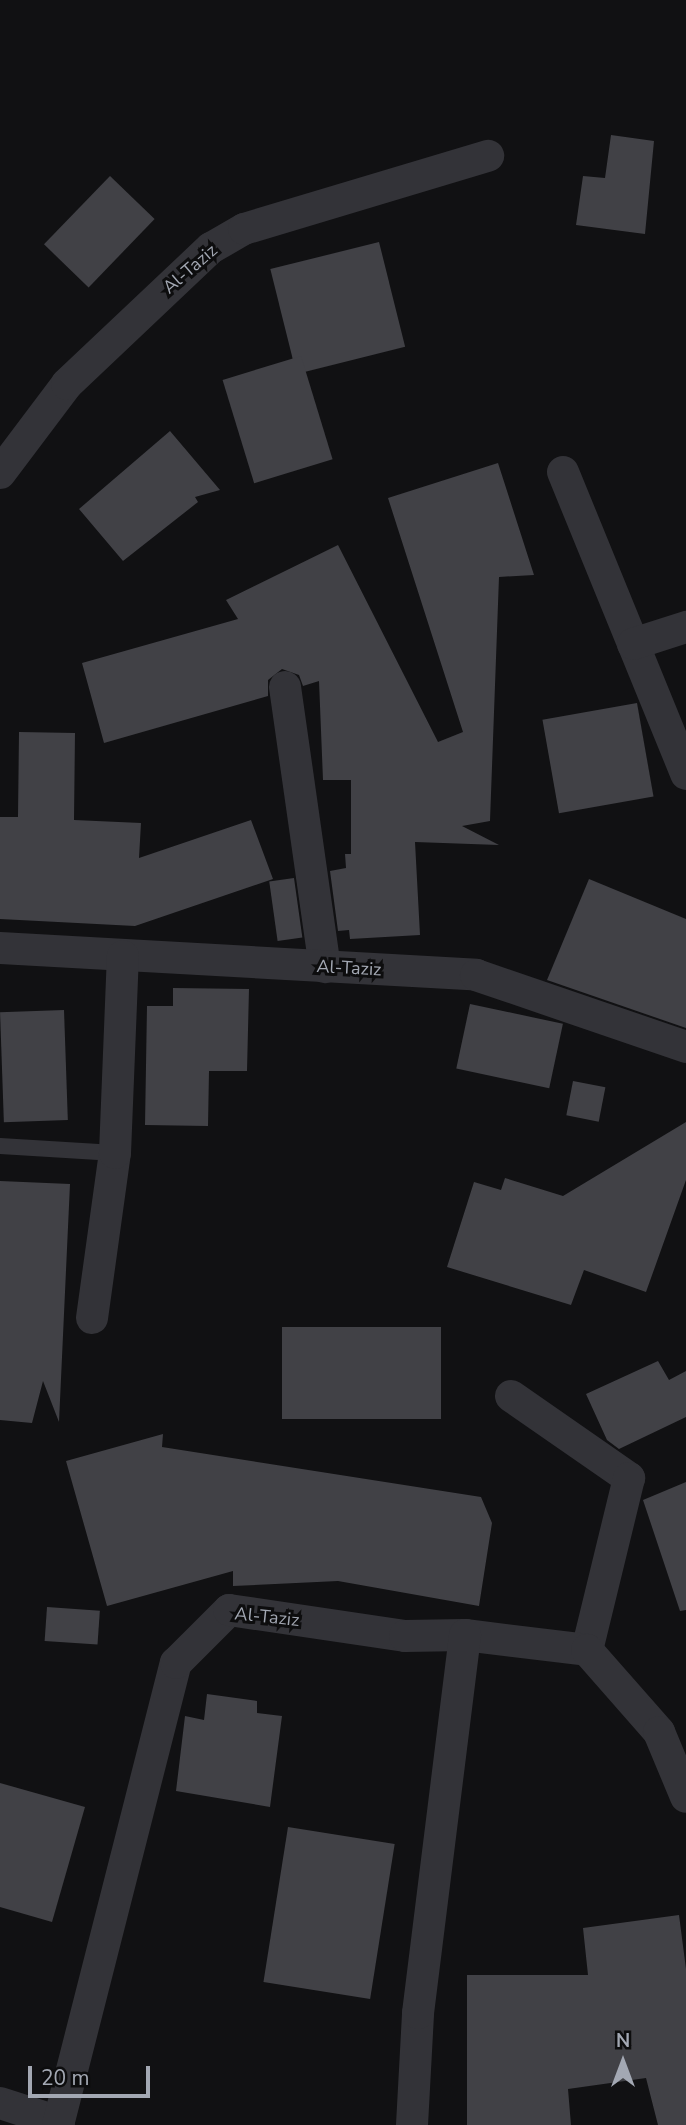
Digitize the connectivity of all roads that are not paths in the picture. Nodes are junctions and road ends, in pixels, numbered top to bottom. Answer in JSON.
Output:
{"nodes":[{"id":1,"x":488,"y":156,"type":"dead end"},
{"id":2,"x":563,"y":472,"type":"dead end"},
{"id":3,"x":0,"y":473,"type":"edge"},
{"id":4,"x":686,"y":627,"type":"edge"},
{"id":5,"x":633,"y":644,"type":"junction"},
{"id":6,"x":285,"y":687,"type":"dead end"},
{"id":7,"x":686,"y":774,"type":"edge"},
{"id":8,"x":0,"y":947,"type":"edge"},
{"id":9,"x":123,"y":956,"type":"junction"},
{"id":10,"x":326,"y":967,"type":"junction"},
{"id":11,"x":686,"y":1047,"type":"edge"},
{"id":12,"x":0,"y":1146,"type":"edge"},
{"id":13,"x":116,"y":1153,"type":"junction"},
{"id":14,"x":92,"y":1318,"type":"dead end"},
{"id":15,"x":511,"y":1396,"type":"dead end"},
{"id":16,"x":465,"y":1635,"type":"junction"},
{"id":17,"x":587,"y":1650,"type":"junction"},
{"id":18,"x":686,"y":1797,"type":"edge"},
{"id":19,"x":0,"y":2103,"type":"edge"},
{"id":20,"x":59,"y":2123,"type":"edge"},
{"id":21,"x":412,"y":2125,"type":"edge"}],
"edges":[{"from":1,"to":3,"type":"street","name":"Al-Taziz"},
{"from":2,"to":5,"type":"street"},
{"from":4,"to":5,"type":"street"},
{"from":5,"to":7,"type":"street"},
{"from":6,"to":10,"type":"street"},
{"from":8,"to":9,"type":"street","name":"Al-Taziz"},
{"from":9,"to":10,"type":"street","name":"Al-Taziz"},
{"from":9,"to":13,"type":"street"},
{"from":10,"to":11,"type":"street","name":"Al-Taziz"},
{"from":12,"to":13,"type":"lane"},
{"from":13,"to":14,"type":"street"},
{"from":15,"to":17,"type":"street"},
{"from":16,"to":17,"type":"street","name":"Al-Taziz"},
{"from":16,"to":20,"type":"street","name":"Al-Taziz"},
{"from":16,"to":21,"type":"street"},
{"from":17,"to":18,"type":"street"},
{"from":19,"to":20,"type":"street","name":"Al-Taziz"}]}
